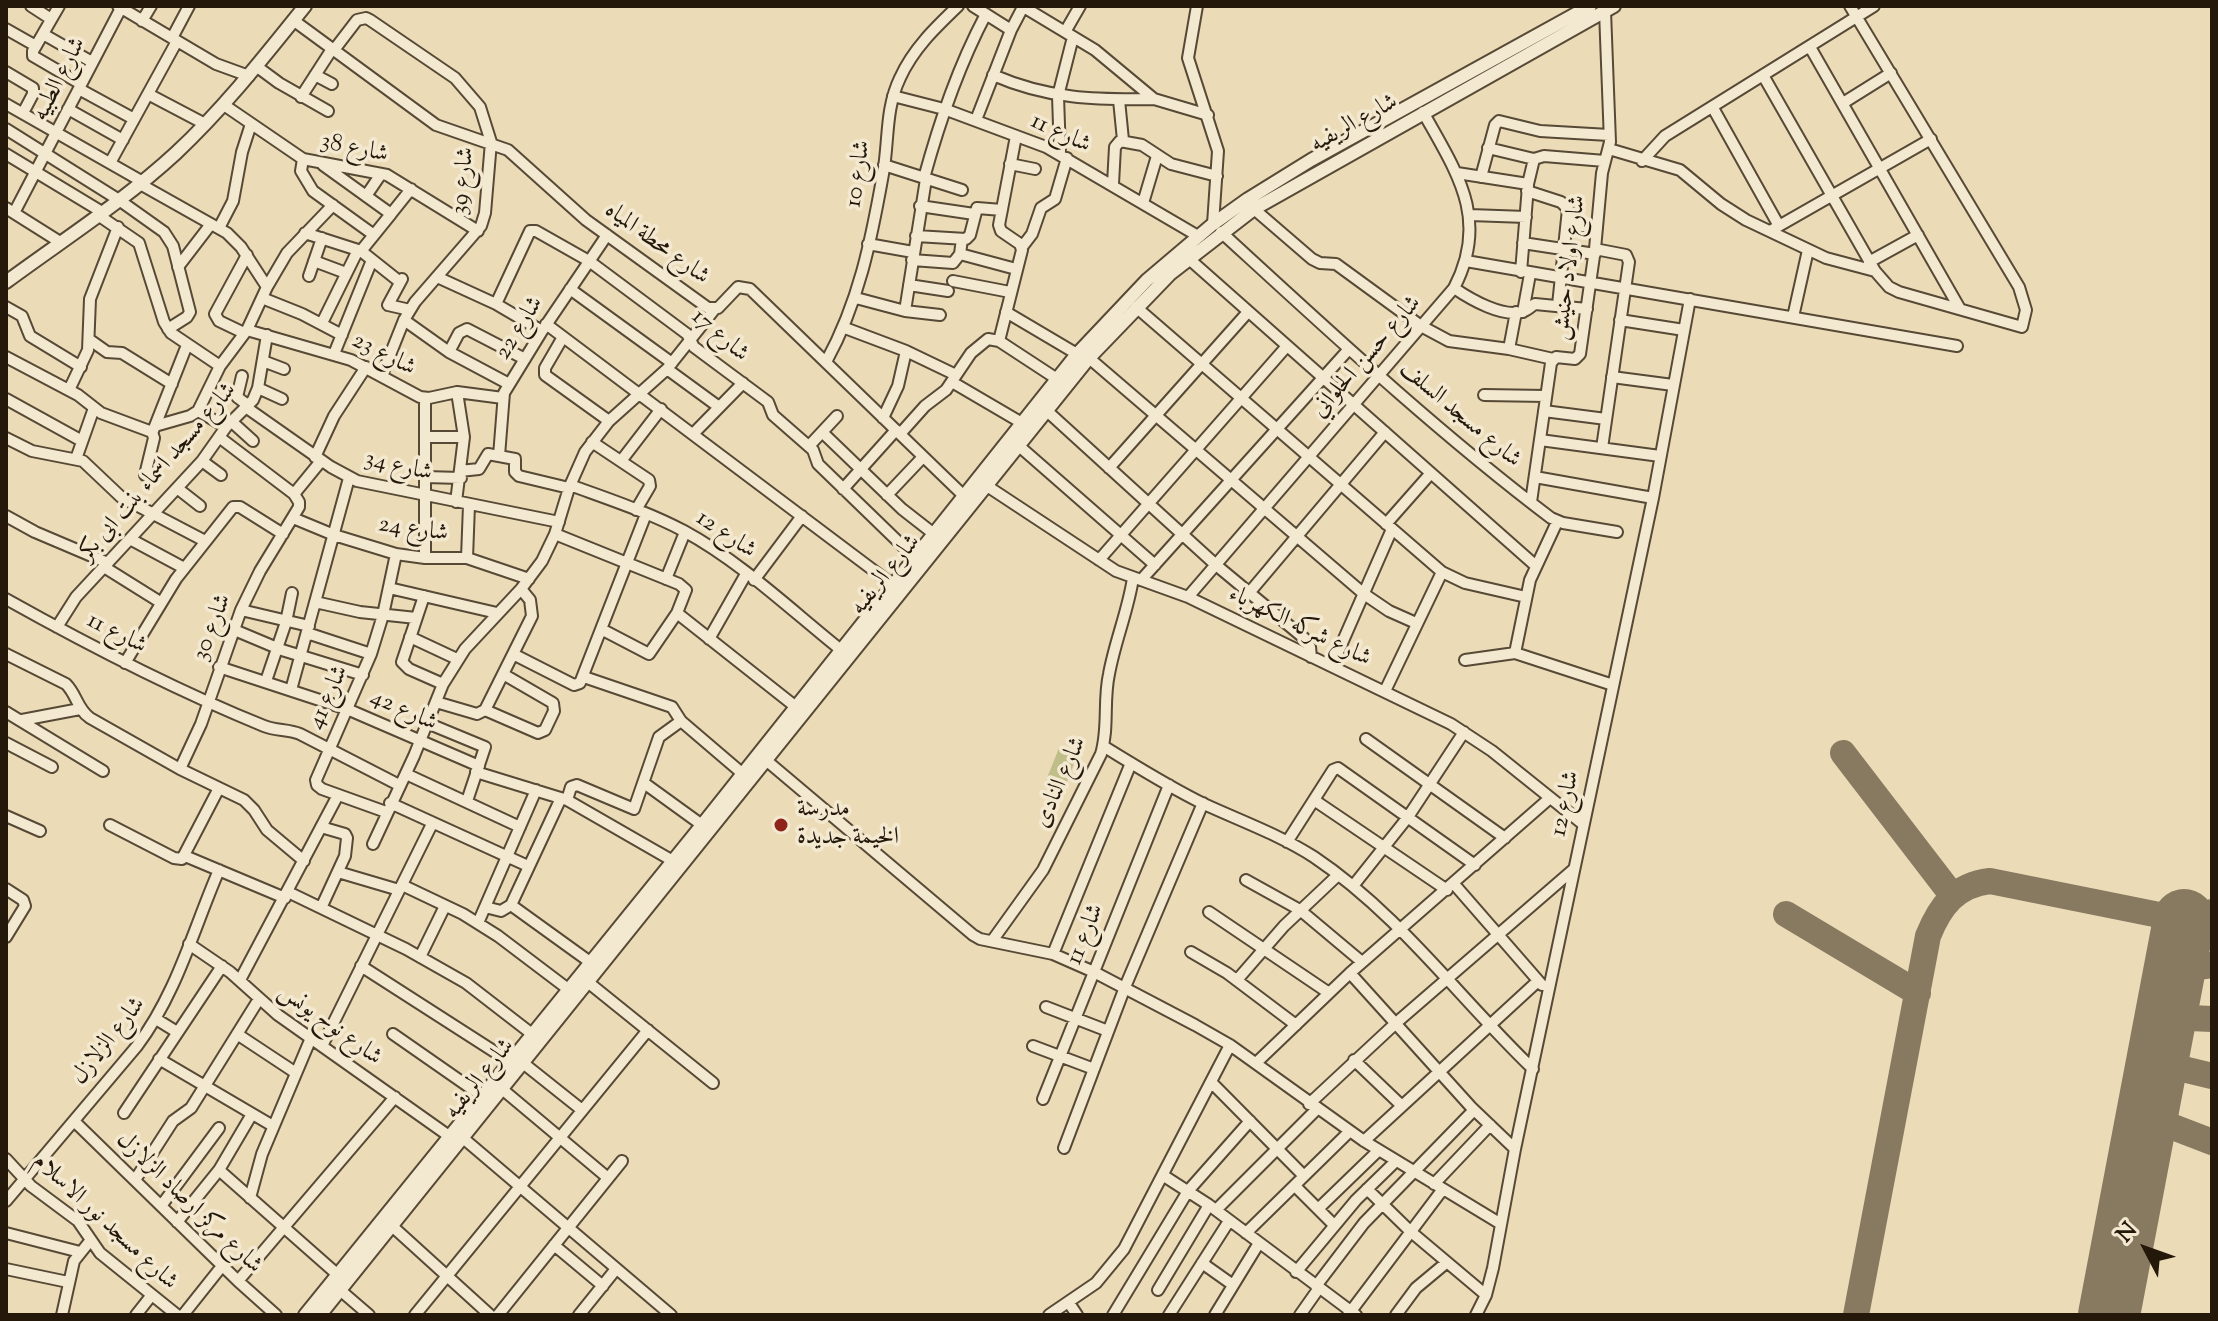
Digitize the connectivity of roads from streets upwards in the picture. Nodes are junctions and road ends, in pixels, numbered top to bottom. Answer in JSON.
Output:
{"nodes":[{"id":1,"x":31,"y":6,"type":"edge"},
{"id":2,"x":59,"y":6,"type":"edge"},
{"id":3,"x":151,"y":6,"type":"edge"},
{"id":4,"x":189,"y":6,"type":"edge"},
{"id":5,"x":305,"y":6,"type":"edge"},
{"id":6,"x":958,"y":6,"type":"edge"},
{"id":7,"x":973,"y":6,"type":"edge"},
{"id":8,"x":1022,"y":6,"type":"edge"},
{"id":9,"x":1080,"y":6,"type":"edge"},
{"id":10,"x":1197,"y":6,"type":"edge"},
{"id":11,"x":1590,"y":6,"type":"edge"},
{"id":12,"x":1850,"y":6,"type":"edge"},
{"id":13,"x":1874,"y":6,"type":"edge"},
{"id":14,"x":119,"y":7,"type":"edge"},
{"id":15,"x":1609,"y":9,"type":"edge"},
{"id":16,"x":986,"y":14,"type":"junction"},
{"id":17,"x":1857,"y":18,"type":"junction"},
{"id":18,"x":51,"y":19,"type":"junction"},
{"id":19,"x":293,"y":20,"type":"junction"},
{"id":20,"x":142,"y":21,"type":"junction"},
{"id":21,"x":6,"y":29,"type":"edge"},
{"id":22,"x":1011,"y":30,"type":"junction"},
{"id":23,"x":43,"y":34,"type":"junction"},
{"id":24,"x":1069,"y":34,"type":"junction"},
{"id":25,"x":174,"y":40,"type":"junction"},
{"id":26,"x":36,"y":46,"type":"junction"},
{"id":27,"x":1810,"y":47,"type":"junction"},
{"id":28,"x":333,"y":50,"type":"junction"},
{"id":29,"x":92,"y":62,"type":"junction"},
{"id":30,"x":253,"y":71,"type":"junction"},
{"id":31,"x":6,"y":72,"type":"edge"},
{"id":32,"x":1891,"y":73,"type":"junction"},
{"id":33,"x":315,"y":75,"type":"junction"},
{"id":34,"x":993,"y":75,"type":"junction"},
{"id":35,"x":1764,"y":77,"type":"junction"},
{"id":36,"x":332,"y":84,"type":"dead end"},
{"id":37,"x":80,"y":86,"type":"junction"},
{"id":38,"x":148,"y":94,"type":"junction"},
{"id":39,"x":893,"y":96,"type":"junction"},
{"id":40,"x":1058,"y":96,"type":"junction"},
{"id":41,"x":301,"y":97,"type":"junction"},
{"id":42,"x":1154,"y":99,"type":"junction"},
{"id":43,"x":1119,"y":100,"type":"junction"},
{"id":44,"x":1843,"y":103,"type":"junction"},
{"id":45,"x":6,"y":104,"type":"edge"},
{"id":46,"x":224,"y":105,"type":"junction"},
{"id":47,"x":1713,"y":108,"type":"junction"},
{"id":48,"x":68,"y":109,"type":"junction"},
{"id":49,"x":944,"y":109,"type":"junction"},
{"id":50,"x":328,"y":111,"type":"dead end"},
{"id":51,"x":1423,"y":112,"type":"junction"},
{"id":52,"x":23,"y":113,"type":"junction"},
{"id":53,"x":1208,"y":115,"type":"junction"},
{"id":54,"x":134,"y":119,"type":"junction"},
{"id":55,"x":976,"y":120,"type":"junction"},
{"id":56,"x":205,"y":124,"type":"junction"},
{"id":57,"x":251,"y":124,"type":"junction"},
{"id":58,"x":6,"y":129,"type":"edge"},
{"id":59,"x":56,"y":132,"type":"junction"},
{"id":60,"x":1609,"y":135,"type":"junction"},
{"id":61,"x":1016,"y":136,"type":"junction"},
{"id":62,"x":1931,"y":139,"type":"junction"},
{"id":63,"x":123,"y":140,"type":"junction"},
{"id":64,"x":1123,"y":140,"type":"junction"},
{"id":65,"x":491,"y":142,"type":"junction"},
{"id":66,"x":1488,"y":148,"type":"junction"},
{"id":67,"x":1609,"y":149,"type":"junction"},
{"id":68,"x":45,"y":153,"type":"junction"},
{"id":69,"x":6,"y":154,"type":"edge"},
{"id":70,"x":1063,"y":156,"type":"junction"},
{"id":71,"x":1157,"y":156,"type":"junction"},
{"id":72,"x":303,"y":159,"type":"junction"},
{"id":73,"x":1534,"y":159,"type":"junction"},
{"id":74,"x":1605,"y":161,"type":"junction"},
{"id":75,"x":1642,"y":161,"type":"junction"},
{"id":76,"x":110,"y":163,"type":"junction"},
{"id":77,"x":321,"y":164,"type":"junction"},
{"id":78,"x":1010,"y":164,"type":"junction"},
{"id":79,"x":884,"y":165,"type":"junction"},
{"id":80,"x":1314,"y":166,"type":"junction"},
{"id":81,"x":1880,"y":168,"type":"junction"},
{"id":82,"x":1035,"y":169,"type":"dead end"},
{"id":83,"x":36,"y":172,"type":"junction"},
{"id":84,"x":1457,"y":173,"type":"junction"},
{"id":85,"x":381,"y":174,"type":"junction"},
{"id":86,"x":1217,"y":176,"type":"junction"},
{"id":87,"x":1481,"y":177,"type":"junction"},
{"id":88,"x":925,"y":178,"type":"junction"},
{"id":89,"x":141,"y":183,"type":"junction"},
{"id":90,"x":1113,"y":184,"type":"junction"},
{"id":91,"x":1528,"y":187,"type":"junction"},
{"id":92,"x":411,"y":189,"type":"junction"},
{"id":93,"x":962,"y":190,"type":"dead end"},
{"id":94,"x":366,"y":196,"type":"junction"},
{"id":95,"x":1833,"y":197,"type":"junction"},
{"id":96,"x":119,"y":200,"type":"junction"},
{"id":97,"x":1143,"y":203,"type":"junction"},
{"id":98,"x":333,"y":205,"type":"junction"},
{"id":99,"x":920,"y":206,"type":"junction"},
{"id":100,"x":1254,"y":209,"type":"junction"},
{"id":101,"x":10,"y":210,"type":"edge"},
{"id":102,"x":1002,"y":210,"type":"junction"},
{"id":103,"x":100,"y":214,"type":"junction"},
{"id":104,"x":391,"y":214,"type":"junction"},
{"id":105,"x":974,"y":214,"type":"junction"},
{"id":106,"x":1470,"y":215,"type":"junction"},
{"id":107,"x":1526,"y":217,"type":"junction"},
{"id":108,"x":1567,"y":224,"type":"junction"},
{"id":109,"x":215,"y":226,"type":"junction"},
{"id":110,"x":118,"y":227,"type":"junction"},
{"id":111,"x":1217,"y":228,"type":"junction"},
{"id":112,"x":1597,"y":228,"type":"junction"},
{"id":113,"x":1774,"y":229,"type":"junction"},
{"id":114,"x":478,"y":231,"type":"junction"},
{"id":115,"x":305,"y":233,"type":"junction"},
{"id":116,"x":374,"y":235,"type":"junction"},
{"id":117,"x":607,"y":235,"type":"junction"},
{"id":118,"x":1918,"y":235,"type":"junction"},
{"id":119,"x":916,"y":236,"type":"junction"},
{"id":120,"x":1198,"y":236,"type":"junction"},
{"id":121,"x":322,"y":238,"type":"junction"},
{"id":122,"x":962,"y":239,"type":"junction"},
{"id":123,"x":60,"y":242,"type":"junction"},
{"id":124,"x":1523,"y":243,"type":"junction"},
{"id":125,"x":868,"y":244,"type":"junction"},
{"id":126,"x":1022,"y":247,"type":"junction"},
{"id":127,"x":1564,"y":249,"type":"junction"},
{"id":128,"x":359,"y":250,"type":"junction"},
{"id":129,"x":1808,"y":250,"type":"junction"},
{"id":130,"x":1595,"y":252,"type":"junction"},
{"id":131,"x":960,"y":254,"type":"junction"},
{"id":132,"x":247,"y":255,"type":"junction"},
{"id":133,"x":912,"y":256,"type":"junction"},
{"id":134,"x":1188,"y":258,"type":"junction"},
{"id":135,"x":372,"y":260,"type":"junction"},
{"id":136,"x":314,"y":261,"type":"junction"},
{"id":137,"x":589,"y":261,"type":"junction"},
{"id":138,"x":1466,"y":261,"type":"junction"},
{"id":139,"x":1872,"y":266,"type":"junction"},
{"id":140,"x":178,"y":267,"type":"junction"},
{"id":141,"x":1016,"y":269,"type":"junction"},
{"id":142,"x":346,"y":272,"type":"junction"},
{"id":143,"x":1526,"y":273,"type":"junction"},
{"id":144,"x":309,"y":276,"type":"dead end"},
{"id":145,"x":437,"y":277,"type":"junction"},
{"id":146,"x":1561,"y":278,"type":"junction"},
{"id":147,"x":364,"y":280,"type":"junction"},
{"id":148,"x":6,"y":282,"type":"edge"},
{"id":149,"x":1591,"y":282,"type":"junction"},
{"id":150,"x":909,"y":285,"type":"junction"},
{"id":151,"x":267,"y":287,"type":"junction"},
{"id":152,"x":1625,"y":287,"type":"junction"},
{"id":153,"x":1454,"y":288,"type":"junction"},
{"id":154,"x":570,"y":289,"type":"junction"},
{"id":155,"x":1010,"y":292,"type":"junction"},
{"id":156,"x":336,"y":294,"type":"junction"},
{"id":157,"x":262,"y":298,"type":"junction"},
{"id":158,"x":856,"y":298,"type":"junction"},
{"id":159,"x":1690,"y":299,"type":"junction"},
{"id":160,"x":354,"y":304,"type":"junction"},
{"id":161,"x":496,"y":304,"type":"junction"},
{"id":162,"x":1558,"y":305,"type":"junction"},
{"id":163,"x":6,"y":307,"type":"edge"},
{"id":164,"x":1136,"y":307,"type":"junction"},
{"id":165,"x":1587,"y":309,"type":"junction"},
{"id":166,"x":1960,"y":309,"type":"junction"},
{"id":167,"x":714,"y":310,"type":"junction"},
{"id":168,"x":905,"y":311,"type":"junction"},
{"id":169,"x":1006,"y":312,"type":"junction"},
{"id":170,"x":1248,"y":312,"type":"junction"},
{"id":171,"x":1519,"y":312,"type":"junction"},
{"id":172,"x":407,"y":315,"type":"junction"},
{"id":173,"x":940,"y":315,"type":"dead end"},
{"id":174,"x":1793,"y":317,"type":"junction"},
{"id":175,"x":1620,"y":320,"type":"junction"},
{"id":176,"x":322,"y":323,"type":"junction"},
{"id":177,"x":1421,"y":326,"type":"junction"},
{"id":178,"x":544,"y":328,"type":"junction"},
{"id":179,"x":845,"y":328,"type":"junction"},
{"id":180,"x":168,"y":329,"type":"junction"},
{"id":181,"x":1684,"y":330,"type":"junction"},
{"id":182,"x":245,"y":331,"type":"junction"},
{"id":183,"x":267,"y":335,"type":"junction"},
{"id":184,"x":342,"y":335,"type":"junction"},
{"id":185,"x":563,"y":337,"type":"junction"},
{"id":186,"x":90,"y":340,"type":"junction"},
{"id":187,"x":690,"y":340,"type":"junction"},
{"id":188,"x":999,"y":341,"type":"junction"},
{"id":189,"x":187,"y":345,"type":"junction"},
{"id":190,"x":1287,"y":346,"type":"junction"},
{"id":191,"x":1957,"y":346,"type":"dead end"},
{"id":192,"x":1349,"y":349,"type":"junction"},
{"id":193,"x":1509,"y":349,"type":"junction"},
{"id":194,"x":906,"y":351,"type":"junction"},
{"id":195,"x":449,"y":352,"type":"junction"},
{"id":196,"x":334,"y":354,"type":"junction"},
{"id":197,"x":1083,"y":356,"type":"junction"},
{"id":198,"x":6,"y":357,"type":"edge"},
{"id":199,"x":525,"y":359,"type":"junction"},
{"id":200,"x":1553,"y":359,"type":"junction"},
{"id":201,"x":263,"y":361,"type":"junction"},
{"id":202,"x":826,"y":362,"type":"junction"},
{"id":203,"x":1201,"y":364,"type":"junction"},
{"id":204,"x":220,"y":366,"type":"junction"},
{"id":205,"x":670,"y":366,"type":"junction"},
{"id":206,"x":81,"y":367,"type":"junction"},
{"id":207,"x":366,"y":367,"type":"junction"},
{"id":208,"x":284,"y":369,"type":"dead end"},
{"id":209,"x":382,"y":375,"type":"junction"},
{"id":210,"x":1379,"y":375,"type":"junction"},
{"id":211,"x":242,"y":376,"type":"dead end"},
{"id":212,"x":1612,"y":377,"type":"junction"},
{"id":213,"x":1323,"y":378,"type":"junction"},
{"id":214,"x":954,"y":379,"type":"junction"},
{"id":215,"x":1057,"y":379,"type":"junction"},
{"id":216,"x":743,"y":383,"type":"junction"},
{"id":217,"x":172,"y":384,"type":"junction"},
{"id":218,"x":509,"y":384,"type":"junction"},
{"id":219,"x":1673,"y":385,"type":"junction"},
{"id":220,"x":258,"y":388,"type":"junction"},
{"id":221,"x":69,"y":390,"type":"junction"},
{"id":222,"x":457,"y":392,"type":"junction"},
{"id":223,"x":640,"y":393,"type":"junction"},
{"id":224,"x":1484,"y":395,"type":"dead end"},
{"id":225,"x":1546,"y":396,"type":"junction"},
{"id":226,"x":425,"y":398,"type":"junction"},
{"id":227,"x":503,"y":398,"type":"junction"},
{"id":228,"x":1241,"y":398,"type":"junction"},
{"id":229,"x":6,"y":399,"type":"edge"},
{"id":230,"x":282,"y":399,"type":"dead end"},
{"id":231,"x":1354,"y":405,"type":"junction"},
{"id":232,"x":248,"y":407,"type":"junction"},
{"id":233,"x":719,"y":407,"type":"junction"},
{"id":234,"x":94,"y":408,"type":"junction"},
{"id":235,"x":661,"y":409,"type":"junction"},
{"id":236,"x":198,"y":411,"type":"junction"},
{"id":237,"x":1047,"y":411,"type":"junction"},
{"id":238,"x":1544,"y":411,"type":"junction"},
{"id":239,"x":837,"y":416,"type":"dead end"},
{"id":240,"x":1155,"y":416,"type":"junction"},
{"id":241,"x":883,"y":418,"type":"junction"},
{"id":242,"x":1606,"y":419,"type":"junction"},
{"id":243,"x":609,"y":421,"type":"junction"},
{"id":244,"x":1022,"y":423,"type":"junction"},
{"id":245,"x":229,"y":425,"type":"junction"},
{"id":246,"x":154,"y":429,"type":"junction"},
{"id":247,"x":1277,"y":429,"type":"junction"},
{"id":248,"x":822,"y":432,"type":"junction"},
{"id":249,"x":898,"y":432,"type":"junction"},
{"id":250,"x":1385,"y":432,"type":"junction"},
{"id":251,"x":693,"y":434,"type":"junction"},
{"id":252,"x":219,"y":437,"type":"junction"},
{"id":253,"x":425,"y":437,"type":"junction"},
{"id":254,"x":464,"y":437,"type":"junction"},
{"id":255,"x":6,"y":438,"type":"edge"},
{"id":256,"x":1540,"y":440,"type":"junction"},
{"id":257,"x":82,"y":441,"type":"junction"},
{"id":258,"x":253,"y":441,"type":"dead end"},
{"id":259,"x":592,"y":442,"type":"junction"},
{"id":260,"x":809,"y":446,"type":"junction"},
{"id":261,"x":1019,"y":446,"type":"junction"},
{"id":262,"x":1602,"y":448,"type":"junction"},
{"id":263,"x":1195,"y":451,"type":"junction"},
{"id":264,"x":499,"y":456,"type":"junction"},
{"id":265,"x":1660,"y":456,"type":"junction"},
{"id":266,"x":923,"y":457,"type":"junction"},
{"id":267,"x":1309,"y":457,"type":"junction"},
{"id":268,"x":76,"y":459,"type":"junction"},
{"id":269,"x":318,"y":459,"type":"junction"},
{"id":270,"x":202,"y":461,"type":"junction"},
{"id":271,"x":621,"y":461,"type":"junction"},
{"id":272,"x":1109,"y":468,"type":"junction"},
{"id":273,"x":861,"y":469,"type":"junction"},
{"id":274,"x":1431,"y":473,"type":"junction"},
{"id":275,"x":145,"y":475,"type":"dead end"},
{"id":276,"x":221,"y":475,"type":"dead end"},
{"id":277,"x":461,"y":475,"type":"junction"},
{"id":278,"x":425,"y":477,"type":"junction"},
{"id":279,"x":1535,"y":477,"type":"junction"},
{"id":280,"x":349,"y":478,"type":"junction"},
{"id":281,"x":1231,"y":481,"type":"junction"},
{"id":282,"x":1340,"y":485,"type":"junction"},
{"id":283,"x":569,"y":486,"type":"junction"},
{"id":284,"x":982,"y":486,"type":"junction"},
{"id":285,"x":177,"y":488,"type":"junction"},
{"id":286,"x":843,"y":489,"type":"junction"},
{"id":287,"x":294,"y":494,"type":"junction"},
{"id":288,"x":887,"y":495,"type":"junction"},
{"id":289,"x":425,"y":496,"type":"junction"},
{"id":290,"x":964,"y":496,"type":"junction"},
{"id":291,"x":1653,"y":498,"type":"junction"},
{"id":292,"x":456,"y":502,"type":"junction"},
{"id":293,"x":1531,"y":502,"type":"junction"},
{"id":294,"x":1149,"y":503,"type":"junction"},
{"id":295,"x":469,"y":505,"type":"junction"},
{"id":296,"x":200,"y":506,"type":"dead end"},
{"id":297,"x":1264,"y":509,"type":"junction"},
{"id":298,"x":296,"y":512,"type":"junction"},
{"id":299,"x":641,"y":512,"type":"junction"},
{"id":300,"x":153,"y":514,"type":"junction"},
{"id":301,"x":6,"y":516,"type":"edge"},
{"id":302,"x":802,"y":516,"type":"junction"},
{"id":303,"x":559,"y":522,"type":"junction"},
{"id":304,"x":1557,"y":522,"type":"junction"},
{"id":305,"x":1389,"y":527,"type":"junction"},
{"id":306,"x":685,"y":532,"type":"junction"},
{"id":307,"x":1617,"y":532,"type":"dead end"},
{"id":308,"x":283,"y":534,"type":"junction"},
{"id":309,"x":555,"y":534,"type":"junction"},
{"id":310,"x":934,"y":534,"type":"junction"},
{"id":311,"x":334,"y":535,"type":"junction"},
{"id":312,"x":1121,"y":535,"type":"junction"},
{"id":313,"x":1183,"y":535,"type":"junction"},
{"id":314,"x":1296,"y":537,"type":"junction"},
{"id":315,"x":130,"y":539,"type":"junction"},
{"id":316,"x":205,"y":541,"type":"junction"},
{"id":317,"x":396,"y":554,"type":"junction"},
{"id":318,"x":425,"y":558,"type":"junction"},
{"id":319,"x":467,"y":558,"type":"junction"},
{"id":320,"x":915,"y":558,"type":"junction"},
{"id":321,"x":1099,"y":560,"type":"junction"},
{"id":322,"x":626,"y":563,"type":"junction"},
{"id":323,"x":106,"y":565,"type":"junction"},
{"id":324,"x":1155,"y":565,"type":"junction"},
{"id":325,"x":1216,"y":565,"type":"junction"},
{"id":326,"x":1536,"y":566,"type":"junction"},
{"id":327,"x":184,"y":568,"type":"junction"},
{"id":328,"x":1442,"y":572,"type":"junction"},
{"id":329,"x":750,"y":577,"type":"junction"},
{"id":330,"x":529,"y":579,"type":"junction"},
{"id":331,"x":666,"y":579,"type":"junction"},
{"id":332,"x":1138,"y":579,"type":"junction"},
{"id":333,"x":893,"y":585,"type":"junction"},
{"id":334,"x":389,"y":588,"type":"junction"},
{"id":335,"x":521,"y":589,"type":"junction"},
{"id":336,"x":292,"y":593,"type":"dead end"},
{"id":337,"x":1249,"y":593,"type":"junction"},
{"id":338,"x":1364,"y":594,"type":"junction"},
{"id":339,"x":424,"y":596,"type":"junction"},
{"id":340,"x":1188,"y":597,"type":"junction"},
{"id":341,"x":1526,"y":597,"type":"junction"},
{"id":342,"x":6,"y":599,"type":"edge"},
{"id":343,"x":160,"y":602,"type":"junction"},
{"id":344,"x":315,"y":602,"type":"junction"},
{"id":345,"x":241,"y":610,"type":"junction"},
{"id":346,"x":497,"y":613,"type":"junction"},
{"id":347,"x":677,"y":613,"type":"junction"},
{"id":348,"x":383,"y":615,"type":"junction"},
{"id":349,"x":416,"y":618,"type":"junction"},
{"id":350,"x":286,"y":622,"type":"junction"},
{"id":351,"x":1416,"y":623,"type":"junction"},
{"id":352,"x":57,"y":627,"type":"junction"},
{"id":353,"x":232,"y":629,"type":"junction"},
{"id":354,"x":308,"y":630,"type":"junction"},
{"id":355,"x":603,"y":630,"type":"junction"},
{"id":356,"x":410,"y":637,"type":"junction"},
{"id":357,"x":709,"y":639,"type":"junction"},
{"id":358,"x":278,"y":647,"type":"junction"},
{"id":359,"x":841,"y":650,"type":"junction"},
{"id":360,"x":1515,"y":653,"type":"junction"},
{"id":361,"x":371,"y":654,"type":"junction"},
{"id":362,"x":513,"y":654,"type":"junction"},
{"id":363,"x":301,"y":656,"type":"junction"},
{"id":364,"x":1311,"y":657,"type":"junction"},
{"id":365,"x":8,"y":658,"type":"edge"},
{"id":366,"x":457,"y":659,"type":"junction"},
{"id":367,"x":1465,"y":660,"type":"dead end"},
{"id":368,"x":125,"y":663,"type":"junction"},
{"id":369,"x":1332,"y":666,"type":"junction"},
{"id":370,"x":219,"y":667,"type":"junction"},
{"id":371,"x":503,"y":674,"type":"junction"},
{"id":372,"x":363,"y":675,"type":"junction"},
{"id":373,"x":584,"y":677,"type":"junction"},
{"id":374,"x":266,"y":681,"type":"junction"},
{"id":375,"x":443,"y":684,"type":"junction"},
{"id":376,"x":1613,"y":685,"type":"junction"},
{"id":377,"x":291,"y":690,"type":"junction"},
{"id":378,"x":1385,"y":691,"type":"junction"},
{"id":379,"x":436,"y":702,"type":"junction"},
{"id":380,"x":209,"y":703,"type":"junction"},
{"id":381,"x":796,"y":707,"type":"junction"},
{"id":382,"x":80,"y":709,"type":"junction"},
{"id":383,"x":347,"y":709,"type":"junction"},
{"id":384,"x":485,"y":710,"type":"junction"},
{"id":385,"x":6,"y":712,"type":"edge"},
{"id":386,"x":22,"y":720,"type":"junction"},
{"id":387,"x":681,"y":721,"type":"junction"},
{"id":388,"x":427,"y":723,"type":"junction"},
{"id":389,"x":1464,"y":732,"type":"junction"},
{"id":390,"x":1366,"y":739,"type":"dead end"},
{"id":391,"x":420,"y":742,"type":"junction"},
{"id":392,"x":6,"y":743,"type":"edge"},
{"id":393,"x":1103,"y":746,"type":"junction"},
{"id":394,"x":329,"y":749,"type":"junction"},
{"id":395,"x":767,"y":761,"type":"junction"},
{"id":396,"x":1131,"y":763,"type":"junction"},
{"id":397,"x":52,"y":767,"type":"dead end"},
{"id":398,"x":180,"y":769,"type":"junction"},
{"id":399,"x":478,"y":769,"type":"junction"},
{"id":400,"x":103,"y":771,"type":"dead end"},
{"id":401,"x":406,"y":774,"type":"junction"},
{"id":402,"x":743,"y":774,"type":"junction"},
{"id":403,"x":644,"y":783,"type":"junction"},
{"id":404,"x":399,"y":785,"type":"junction"},
{"id":405,"x":1169,"y":785,"type":"junction"},
{"id":406,"x":1430,"y":785,"type":"junction"},
{"id":407,"x":219,"y":788,"type":"junction"},
{"id":408,"x":536,"y":790,"type":"junction"},
{"id":409,"x":338,"y":795,"type":"junction"},
{"id":410,"x":1550,"y":798,"type":"junction"},
{"id":411,"x":564,"y":799,"type":"junction"},
{"id":412,"x":1314,"y":800,"type":"junction"},
{"id":413,"x":467,"y":801,"type":"junction"},
{"id":414,"x":1203,"y":803,"type":"junction"},
{"id":415,"x":388,"y":807,"type":"junction"},
{"id":416,"x":6,"y":816,"type":"edge"},
{"id":417,"x":1408,"y":817,"type":"junction"},
{"id":418,"x":432,"y":824,"type":"junction"},
{"id":419,"x":1583,"y":824,"type":"junction"},
{"id":420,"x":110,"y":825,"type":"dead end"},
{"id":421,"x":702,"y":825,"type":"junction"},
{"id":422,"x":321,"y":827,"type":"junction"},
{"id":423,"x":520,"y":827,"type":"junction"},
{"id":424,"x":40,"y":831,"type":"dead end"},
{"id":425,"x":1505,"y":838,"type":"junction"},
{"id":426,"x":1287,"y":842,"type":"junction"},
{"id":427,"x":373,"y":844,"type":"dead end"},
{"id":428,"x":1384,"y":848,"type":"junction"},
{"id":429,"x":185,"y":856,"type":"junction"},
{"id":430,"x":507,"y":856,"type":"junction"},
{"id":431,"x":679,"y":859,"type":"junction"},
{"id":432,"x":304,"y":861,"type":"junction"},
{"id":433,"x":1475,"y":865,"type":"junction"},
{"id":434,"x":528,"y":866,"type":"junction"},
{"id":435,"x":1574,"y":869,"type":"junction"},
{"id":436,"x":219,"y":870,"type":"junction"},
{"id":437,"x":338,"y":872,"type":"junction"},
{"id":438,"x":1338,"y":875,"type":"junction"},
{"id":439,"x":1246,"y":880,"type":"dead end"},
{"id":440,"x":1353,"y":886,"type":"junction"},
{"id":441,"x":1450,"y":887,"type":"junction"},
{"id":442,"x":400,"y":888,"type":"junction"},
{"id":443,"x":6,"y":889,"type":"edge"},
{"id":444,"x":286,"y":895,"type":"junction"},
{"id":445,"x":511,"y":905,"type":"junction"},
{"id":446,"x":445,"y":906,"type":"junction"},
{"id":447,"x":485,"y":907,"type":"junction"},
{"id":448,"x":321,"y":908,"type":"junction"},
{"id":449,"x":1300,"y":910,"type":"junction"},
{"id":450,"x":1209,"y":912,"type":"dead end"},
{"id":451,"x":478,"y":923,"type":"junction"},
{"id":452,"x":1400,"y":929,"type":"junction"},
{"id":453,"x":1498,"y":934,"type":"junction"},
{"id":454,"x":377,"y":935,"type":"junction"},
{"id":455,"x":6,"y":937,"type":"edge"},
{"id":456,"x":992,"y":941,"type":"junction"},
{"id":457,"x":189,"y":944,"type":"junction"},
{"id":458,"x":1265,"y":947,"type":"junction"},
{"id":459,"x":1191,"y":952,"type":"dead end"},
{"id":460,"x":1053,"y":954,"type":"junction"},
{"id":461,"x":420,"y":957,"type":"junction"},
{"id":462,"x":590,"y":962,"type":"junction"},
{"id":463,"x":1362,"y":962,"type":"junction"},
{"id":464,"x":222,"y":966,"type":"junction"},
{"id":465,"x":361,"y":966,"type":"junction"},
{"id":466,"x":1094,"y":972,"type":"junction"},
{"id":467,"x":1350,"y":973,"type":"junction"},
{"id":468,"x":1446,"y":979,"type":"junction"},
{"id":469,"x":240,"y":980,"type":"junction"},
{"id":470,"x":1237,"y":980,"type":"junction"},
{"id":471,"x":1538,"y":981,"type":"junction"},
{"id":472,"x":589,"y":983,"type":"junction"},
{"id":473,"x":1125,"y":987,"type":"junction"},
{"id":474,"x":568,"y":989,"type":"junction"},
{"id":475,"x":1549,"y":992,"type":"junction"},
{"id":476,"x":1329,"y":993,"type":"junction"},
{"id":477,"x":259,"y":999,"type":"junction"},
{"id":478,"x":1046,"y":1007,"type":"dead end"},
{"id":479,"x":1075,"y":1018,"type":"junction"},
{"id":480,"x":156,"y":1019,"type":"junction"},
{"id":481,"x":1396,"y":1023,"type":"junction"},
{"id":482,"x":1296,"y":1025,"type":"junction"},
{"id":483,"x":1489,"y":1027,"type":"junction"},
{"id":484,"x":648,"y":1030,"type":"junction"},
{"id":485,"x":1108,"y":1031,"type":"junction"},
{"id":486,"x":177,"y":1032,"type":"junction"},
{"id":487,"x":237,"y":1034,"type":"junction"},
{"id":488,"x":393,"y":1034,"type":"dead end"},
{"id":489,"x":532,"y":1034,"type":"junction"},
{"id":490,"x":311,"y":1038,"type":"junction"},
{"id":491,"x":1230,"y":1045,"type":"junction"},
{"id":492,"x":322,"y":1046,"type":"junction"},
{"id":493,"x":1033,"y":1046,"type":"dead end"},
{"id":494,"x":1060,"y":1056,"type":"junction"},
{"id":495,"x":159,"y":1059,"type":"junction"},
{"id":496,"x":1354,"y":1060,"type":"junction"},
{"id":497,"x":509,"y":1061,"type":"junction"},
{"id":498,"x":523,"y":1063,"type":"junction"},
{"id":499,"x":1256,"y":1063,"type":"junction"},
{"id":500,"x":1094,"y":1069,"type":"junction"},
{"id":501,"x":1533,"y":1069,"type":"junction"},
{"id":502,"x":1439,"y":1071,"type":"junction"},
{"id":503,"x":296,"y":1073,"type":"junction"},
{"id":504,"x":1211,"y":1082,"type":"junction"},
{"id":505,"x":713,"y":1083,"type":"dead end"},
{"id":506,"x":204,"y":1086,"type":"junction"},
{"id":507,"x":502,"y":1089,"type":"junction"},
{"id":508,"x":482,"y":1096,"type":"junction"},
{"id":509,"x":395,"y":1097,"type":"junction"},
{"id":510,"x":1043,"y":1099,"type":"dead end"},
{"id":511,"x":1313,"y":1106,"type":"junction"},
{"id":512,"x":1402,"y":1106,"type":"junction"},
{"id":513,"x":582,"y":1110,"type":"junction"},
{"id":514,"x":1474,"y":1110,"type":"junction"},
{"id":515,"x":124,"y":1113,"type":"dead end"},
{"id":516,"x":252,"y":1114,"type":"junction"},
{"id":517,"x":74,"y":1121,"type":"junction"},
{"id":518,"x":1250,"y":1121,"type":"junction"},
{"id":519,"x":1490,"y":1125,"type":"junction"},
{"id":520,"x":273,"y":1126,"type":"junction"},
{"id":521,"x":219,"y":1128,"type":"dead end"},
{"id":522,"x":1350,"y":1131,"type":"junction"},
{"id":523,"x":449,"y":1136,"type":"junction"},
{"id":524,"x":463,"y":1138,"type":"junction"},
{"id":525,"x":560,"y":1138,"type":"junction"},
{"id":526,"x":1364,"y":1141,"type":"junction"},
{"id":527,"x":1064,"y":1148,"type":"dead end"},
{"id":528,"x":1277,"y":1148,"type":"junction"},
{"id":529,"x":1515,"y":1149,"type":"junction"},
{"id":530,"x":1379,"y":1150,"type":"junction"},
{"id":531,"x":6,"y":1159,"type":"edge"},
{"id":532,"x":622,"y":1161,"type":"dead end"},
{"id":533,"x":1396,"y":1161,"type":"junction"},
{"id":534,"x":219,"y":1170,"type":"junction"},
{"id":535,"x":1414,"y":1172,"type":"junction"},
{"id":536,"x":1164,"y":1176,"type":"junction"},
{"id":537,"x":1304,"y":1176,"type":"junction"},
{"id":538,"x":608,"y":1178,"type":"junction"},
{"id":539,"x":24,"y":1179,"type":"junction"},
{"id":540,"x":135,"y":1180,"type":"junction"},
{"id":541,"x":520,"y":1186,"type":"junction"},
{"id":542,"x":1295,"y":1186,"type":"junction"},
{"id":543,"x":1439,"y":1187,"type":"junction"},
{"id":544,"x":1367,"y":1189,"type":"junction"},
{"id":545,"x":1188,"y":1191,"type":"junction"},
{"id":546,"x":250,"y":1198,"type":"junction"},
{"id":547,"x":6,"y":1201,"type":"edge"},
{"id":548,"x":1382,"y":1204,"type":"junction"},
{"id":549,"x":161,"y":1206,"type":"junction"},
{"id":550,"x":1213,"y":1208,"type":"junction"},
{"id":551,"x":1318,"y":1209,"type":"junction"},
{"id":552,"x":1229,"y":1221,"type":"junction"},
{"id":553,"x":177,"y":1222,"type":"junction"},
{"id":554,"x":1501,"y":1224,"type":"junction"},
{"id":555,"x":1334,"y":1225,"type":"junction"},
{"id":556,"x":392,"y":1226,"type":"junction"},
{"id":557,"x":569,"y":1227,"type":"junction"},
{"id":558,"x":284,"y":1228,"type":"junction"},
{"id":559,"x":1410,"y":1231,"type":"junction"},
{"id":560,"x":6,"y":1233,"type":"edge"},
{"id":561,"x":1246,"y":1233,"type":"junction"},
{"id":562,"x":90,"y":1241,"type":"junction"},
{"id":563,"x":1259,"y":1243,"type":"junction"},
{"id":564,"x":554,"y":1245,"type":"junction"},
{"id":565,"x":80,"y":1252,"type":"junction"},
{"id":566,"x":1202,"y":1263,"type":"junction"},
{"id":567,"x":1446,"y":1263,"type":"junction"},
{"id":568,"x":222,"y":1266,"type":"junction"},
{"id":569,"x":6,"y":1269,"type":"edge"},
{"id":570,"x":616,"y":1269,"type":"junction"},
{"id":571,"x":1296,"y":1272,"type":"junction"},
{"id":572,"x":338,"y":1275,"type":"junction"},
{"id":573,"x":447,"y":1276,"type":"junction"},
{"id":574,"x":238,"y":1281,"type":"junction"},
{"id":575,"x":68,"y":1282,"type":"junction"},
{"id":576,"x":1233,"y":1285,"type":"junction"},
{"id":577,"x":603,"y":1286,"type":"junction"},
{"id":578,"x":1318,"y":1287,"type":"junction"},
{"id":579,"x":340,"y":1290,"type":"junction"},
{"id":580,"x":1158,"y":1290,"type":"dead end"},
{"id":581,"x":1486,"y":1295,"type":"junction"},
{"id":582,"x":151,"y":1296,"type":"junction"},
{"id":583,"x":1069,"y":1303,"type":"junction"},
{"id":584,"x":665,"y":1313,"type":"edge"},
{"id":585,"x":1352,"y":1314,"type":"edge"},
{"id":586,"x":62,"y":1315,"type":"edge"},
{"id":587,"x":136,"y":1315,"type":"edge"},
{"id":588,"x":177,"y":1315,"type":"edge"},
{"id":589,"x":183,"y":1315,"type":"edge"},
{"id":590,"x":276,"y":1315,"type":"edge"},
{"id":591,"x":305,"y":1315,"type":"edge"},
{"id":592,"x":320,"y":1315,"type":"edge"},
{"id":593,"x":369,"y":1315,"type":"edge"},
{"id":594,"x":415,"y":1315,"type":"edge"},
{"id":595,"x":490,"y":1315,"type":"edge"},
{"id":596,"x":498,"y":1315,"type":"edge"},
{"id":597,"x":579,"y":1315,"type":"edge"},
{"id":598,"x":1049,"y":1315,"type":"edge"},
{"id":599,"x":1077,"y":1315,"type":"edge"},
{"id":600,"x":1113,"y":1315,"type":"edge"},
{"id":601,"x":1169,"y":1315,"type":"edge"},
{"id":602,"x":1215,"y":1315,"type":"edge"},
{"id":603,"x":1300,"y":1315,"type":"edge"},
{"id":604,"x":1396,"y":1315,"type":"edge"},
{"id":605,"x":1476,"y":1315,"type":"edge"}],
"edges":[{"from":1,"to":18,"type":"street"},
{"from":2,"to":18,"type":"street"},
{"from":3,"to":20,"type":"street"},
{"from":4,"to":25,"type":"street"},
{"from":5,"to":19,"type":"street"},
{"from":6,"to":39,"type":"street","name":"شارع 10"},
{"from":7,"to":16,"type":"street"},
{"from":8,"to":22,"type":"street"},
{"from":8,"to":24,"type":"street"},
{"from":9,"to":24,"type":"street"},
{"from":10,"to":53,"type":"street"},
{"from":11,"to":80,"type":"street","name":"شارع الريفيه"},
{"from":12,"to":17,"type":"street"},
{"from":13,"to":17,"type":"street"},
{"from":14,"to":20,"type":"street"},
{"from":14,"to":29,"type":"street","name":"شارع الطبيه"},
{"from":15,"to":51,"type":"street","name":"شارع الريفيه"},
{"from":15,"to":60,"type":"street","name":"شارع اولاد حنيش"},
{"from":16,"to":22,"type":"street"},
{"from":16,"to":49,"type":"street"},
{"from":17,"to":27,"type":"street"},
{"from":17,"to":32,"type":"street"},
{"from":18,"to":23,"type":"street"},
{"from":19,"to":28,"type":"street","name":"شارع محطة المياه"},
{"from":19,"to":30,"type":"street"},
{"from":20,"to":25,"type":"street"},
{"from":21,"to":26,"type":"street"},
{"from":22,"to":34,"type":"street"},
{"from":23,"to":26,"type":"street"},
{"from":23,"to":29,"type":"street"},
{"from":24,"to":40,"type":"street"},
{"from":24,"to":42,"type":"street"},
{"from":25,"to":30,"type":"street"},
{"from":25,"to":38,"type":"street"},
{"from":26,"to":37,"type":"street"},
{"from":27,"to":35,"type":"street"},
{"from":27,"to":44,"type":"street"},
{"from":28,"to":33,"type":"street"},
{"from":28,"to":65,"type":"street","name":"شارع محطة المياه"},
{"from":28,"to":65,"type":"street","name":"شارع 39"},
{"from":29,"to":37,"type":"street","name":"شارع الطبيه"},
{"from":30,"to":41,"type":"street"},
{"from":30,"to":46,"type":"street"},
{"from":31,"to":52,"type":"street"},
{"from":32,"to":44,"type":"street"},
{"from":32,"to":62,"type":"street"},
{"from":33,"to":36,"type":"street"},
{"from":33,"to":41,"type":"street"},
{"from":34,"to":40,"type":"street"},
{"from":34,"to":55,"type":"street"},
{"from":35,"to":47,"type":"street"},
{"from":35,"to":95,"type":"street"},
{"from":37,"to":48,"type":"street","name":"شارع الطبيه"},
{"from":37,"to":54,"type":"street"},
{"from":38,"to":54,"type":"street"},
{"from":38,"to":56,"type":"street"},
{"from":39,"to":49,"type":"street","name":"شارع 11"},
{"from":39,"to":79,"type":"street","name":"شارع 10"},
{"from":40,"to":43,"type":"street"},
{"from":40,"to":70,"type":"street"},
{"from":41,"to":50,"type":"street"},
{"from":42,"to":43,"type":"street"},
{"from":42,"to":53,"type":"street"},
{"from":43,"to":64,"type":"street"},
{"from":44,"to":81,"type":"street"},
{"from":45,"to":52,"type":"street"},
{"from":46,"to":56,"type":"street"},
{"from":46,"to":57,"type":"street","name":"شارع 38"},
{"from":47,"to":75,"type":"street"},
{"from":47,"to":113,"type":"street"},
{"from":48,"to":59,"type":"street","name":"شارع الطبيه"},
{"from":48,"to":63,"type":"street"},
{"from":49,"to":55,"type":"street","name":"شارع 11"},
{"from":49,"to":88,"type":"street"},
{"from":51,"to":80,"type":"street","name":"شارع الريفيه"},
{"from":51,"to":84,"type":"street","name":"شارع حسن الحلواني"},
{"from":52,"to":59,"type":"street"},
{"from":53,"to":86,"type":"street"},
{"from":54,"to":63,"type":"street"},
{"from":55,"to":61,"type":"street","name":"شارع 11"},
{"from":56,"to":89,"type":"street"},
{"from":57,"to":72,"type":"street","name":"شارع 38"},
{"from":57,"to":109,"type":"street"},
{"from":58,"to":68,"type":"street"},
{"from":59,"to":68,"type":"street","name":"شارع الطبيه"},
{"from":59,"to":76,"type":"street"},
{"from":60,"to":66,"type":"street"},
{"from":60,"to":67,"type":"street","name":"شارع اولاد حنيش"},
{"from":61,"to":70,"type":"street","name":"شارع 11"},
{"from":61,"to":78,"type":"street"},
{"from":62,"to":81,"type":"street"},
{"from":62,"to":166,"type":"street"},
{"from":63,"to":76,"type":"street"},
{"from":64,"to":71,"type":"street"},
{"from":64,"to":90,"type":"street"},
{"from":65,"to":114,"type":"street","name":"شارع 39"},
{"from":65,"to":117,"type":"street","name":"شارع محطة المياه"},
{"from":66,"to":73,"type":"street"},
{"from":66,"to":87,"type":"street"},
{"from":67,"to":74,"type":"street","name":"شارع اولاد حنيش"},
{"from":67,"to":75,"type":"street"},
{"from":68,"to":83,"type":"street","name":"شارع الطبيه"},
{"from":68,"to":96,"type":"street"},
{"from":69,"to":83,"type":"street"},
{"from":70,"to":90,"type":"street","name":"شارع 11"},
{"from":70,"to":126,"type":"street"},
{"from":71,"to":86,"type":"street"},
{"from":71,"to":97,"type":"street"},
{"from":72,"to":77,"type":"street","name":"شارع 38"},
{"from":72,"to":98,"type":"street"},
{"from":73,"to":74,"type":"street"},
{"from":73,"to":91,"type":"street"},
{"from":74,"to":112,"type":"street","name":"شارع اولاد حنيش"},
{"from":75,"to":113,"type":"street"},
{"from":76,"to":89,"type":"street"},
{"from":77,"to":85,"type":"street","name":"شارع 38"},
{"from":77,"to":94,"type":"street"},
{"from":78,"to":82,"type":"street"},
{"from":78,"to":102,"type":"street"},
{"from":79,"to":88,"type":"street"},
{"from":79,"to":125,"type":"street","name":"شارع 10"},
{"from":80,"to":100,"type":"street","name":"شارع الريفيه"},
{"from":80,"to":111,"type":"street","name":"شارع الريفيه"},
{"from":81,"to":95,"type":"street"},
{"from":81,"to":118,"type":"street"},
{"from":83,"to":101,"type":"street","name":"شارع الطبيه"},
{"from":83,"to":103,"type":"street"},
{"from":84,"to":87,"type":"street"},
{"from":84,"to":106,"type":"street","name":"شارع حسن الحلواني"},
{"from":85,"to":92,"type":"street","name":"شارع 38"},
{"from":85,"to":94,"type":"street"},
{"from":86,"to":111,"type":"street"},
{"from":87,"to":91,"type":"street"},
{"from":88,"to":93,"type":"street"},
{"from":88,"to":99,"type":"street"},
{"from":89,"to":96,"type":"street"},
{"from":89,"to":109,"type":"street"},
{"from":90,"to":97,"type":"street","name":"شارع 11"},
{"from":91,"to":107,"type":"street"},
{"from":91,"to":108,"type":"street"},
{"from":92,"to":104,"type":"street"},
{"from":92,"to":114,"type":"street","name":"شارع 38"},
{"from":94,"to":104,"type":"street"},
{"from":95,"to":113,"type":"street"},
{"from":95,"to":139,"type":"street"},
{"from":96,"to":103,"type":"street"},
{"from":96,"to":140,"type":"street"},
{"from":97,"to":120,"type":"street","name":"شارع 11"},
{"from":98,"to":115,"type":"street"},
{"from":98,"to":116,"type":"street"},
{"from":99,"to":105,"type":"street"},
{"from":99,"to":119,"type":"street"},
{"from":100,"to":111,"type":"street","name":"شارع الريفيه"},
{"from":100,"to":177,"type":"street"},
{"from":101,"to":123,"type":"street"},
{"from":102,"to":105,"type":"street"},
{"from":102,"to":126,"type":"street"},
{"from":103,"to":110,"type":"street"},
{"from":103,"to":123,"type":"street"},
{"from":104,"to":116,"type":"street"},
{"from":105,"to":122,"type":"street"},
{"from":106,"to":107,"type":"street"},
{"from":106,"to":138,"type":"street","name":"شارع حسن الحلواني"},
{"from":107,"to":124,"type":"street"},
{"from":108,"to":112,"type":"street"},
{"from":108,"to":127,"type":"street"},
{"from":109,"to":132,"type":"street"},
{"from":109,"to":140,"type":"street"},
{"from":110,"to":180,"type":"street"},
{"from":110,"to":186,"type":"street"},
{"from":111,"to":120,"type":"street","name":"شارع الريفيه"},
{"from":111,"to":134,"type":"street","name":"شارع الريفيه"},
{"from":111,"to":192,"type":"street","name":"شارع مسجد السلف"},
{"from":112,"to":130,"type":"street","name":"شارع اولاد حنيش"},
{"from":113,"to":129,"type":"street"},
{"from":114,"to":145,"type":"street","name":"شارع 39"},
{"from":115,"to":121,"type":"street"},
{"from":115,"to":151,"type":"street"},
{"from":116,"to":128,"type":"street"},
{"from":117,"to":137,"type":"street","name":"شارع 22"},
{"from":117,"to":167,"type":"street","name":"شارع محطة المياه"},
{"from":118,"to":139,"type":"street"},
{"from":118,"to":166,"type":"street"},
{"from":119,"to":122,"type":"street"},
{"from":119,"to":133,"type":"street"},
{"from":120,"to":197,"type":"street","name":"شارع الريفيه"},
{"from":121,"to":128,"type":"street"},
{"from":121,"to":136,"type":"street"},
{"from":122,"to":131,"type":"street"},
{"from":123,"to":148,"type":"street"},
{"from":124,"to":127,"type":"street"},
{"from":124,"to":143,"type":"street"},
{"from":125,"to":133,"type":"street"},
{"from":125,"to":158,"type":"street","name":"شارع 10"},
{"from":126,"to":141,"type":"street"},
{"from":127,"to":130,"type":"street"},
{"from":127,"to":146,"type":"street"},
{"from":128,"to":135,"type":"street"},
{"from":128,"to":142,"type":"street"},
{"from":129,"to":139,"type":"street"},
{"from":129,"to":174,"type":"street"},
{"from":130,"to":149,"type":"street","name":"شارع اولاد حنيش"},
{"from":130,"to":152,"type":"street"},
{"from":131,"to":133,"type":"street"},
{"from":131,"to":141,"type":"street"},
{"from":132,"to":151,"type":"street"},
{"from":132,"to":182,"type":"street"},
{"from":133,"to":150,"type":"street"},
{"from":134,"to":164,"type":"street","name":"شارع الريفيه"},
{"from":134,"to":170,"type":"street"},
{"from":135,"to":147,"type":"street"},
{"from":135,"to":172,"type":"street"},
{"from":136,"to":142,"type":"street"},
{"from":136,"to":144,"type":"street"},
{"from":137,"to":154,"type":"street","name":"شارع 22"},
{"from":137,"to":161,"type":"street","name":"شارع 17"},
{"from":137,"to":187,"type":"street","name":"شارع 17"},
{"from":138,"to":143,"type":"street"},
{"from":138,"to":153,"type":"street","name":"شارع حسن الحلواني"},
{"from":139,"to":166,"type":"street"},
{"from":140,"to":180,"type":"street"},
{"from":141,"to":155,"type":"street"},
{"from":142,"to":147,"type":"street"},
{"from":142,"to":156,"type":"street"},
{"from":143,"to":146,"type":"street"},
{"from":143,"to":171,"type":"street"},
{"from":145,"to":161,"type":"street"},
{"from":145,"to":172,"type":"street","name":"شارع 39"},
{"from":146,"to":149,"type":"street"},
{"from":146,"to":162,"type":"street"},
{"from":147,"to":160,"type":"street"},
{"from":149,"to":152,"type":"street"},
{"from":149,"to":165,"type":"street","name":"شارع اولاد حنيش"},
{"from":150,"to":155,"type":"street"},
{"from":150,"to":168,"type":"street"},
{"from":151,"to":157,"type":"street"},
{"from":152,"to":159,"type":"street"},
{"from":152,"to":175,"type":"street"},
{"from":153,"to":171,"type":"street"},
{"from":153,"to":177,"type":"street","name":"شارع حسن الحلواني"},
{"from":154,"to":178,"type":"street","name":"شارع 22"},
{"from":154,"to":205,"type":"street"},
{"from":155,"to":169,"type":"street"},
{"from":156,"to":160,"type":"street"},
{"from":156,"to":176,"type":"street"},
{"from":157,"to":176,"type":"street"},
{"from":157,"to":182,"type":"street"},
{"from":158,"to":168,"type":"street"},
{"from":158,"to":179,"type":"street","name":"شارع 10"},
{"from":159,"to":174,"type":"street"},
{"from":159,"to":181,"type":"street","name":"شارع 12"},
{"from":160,"to":184,"type":"street"},
{"from":161,"to":178,"type":"street"},
{"from":162,"to":165,"type":"street"},
{"from":162,"to":171,"type":"street"},
{"from":163,"to":206,"type":"street"},
{"from":164,"to":197,"type":"street","name":"شارع الريفيه"},
{"from":164,"to":203,"type":"street"},
{"from":165,"to":200,"type":"street","name":"شارع اولاد حنيش"},
{"from":167,"to":187,"type":"street"},
{"from":167,"to":202,"type":"street","name":"شارع محطة المياه"},
{"from":168,"to":173,"type":"street"},
{"from":169,"to":188,"type":"street"},
{"from":169,"to":197,"type":"street"},
{"from":170,"to":190,"type":"street"},
{"from":170,"to":203,"type":"street"},
{"from":171,"to":193,"type":"street"},
{"from":172,"to":195,"type":"street"},
{"from":172,"to":209,"type":"street","name":"شارع 39"},
{"from":174,"to":191,"type":"street"},
{"from":175,"to":181,"type":"street"},
{"from":175,"to":212,"type":"street"},
{"from":176,"to":184,"type":"street"},
{"from":177,"to":193,"type":"street"},
{"from":177,"to":210,"type":"street","name":"شارع حسن الحلواني"},
{"from":178,"to":185,"type":"street"},
{"from":178,"to":199,"type":"street","name":"شارع 22"},
{"from":179,"to":194,"type":"street"},
{"from":179,"to":202,"type":"street","name":"شارع 10"},
{"from":180,"to":189,"type":"street"},
{"from":181,"to":219,"type":"street","name":"شارع 12"},
{"from":182,"to":183,"type":"street","name":"شارع 23"},
{"from":182,"to":204,"type":"street"},
{"from":183,"to":196,"type":"street","name":"شارع 23"},
{"from":183,"to":201,"type":"street","name":"شارع مسجد اسماء بنت ابى بكر"},
{"from":184,"to":196,"type":"street"},
{"from":185,"to":223,"type":"street"},
{"from":185,"to":243,"type":"street"},
{"from":186,"to":206,"type":"street"},
{"from":186,"to":217,"type":"street"},
{"from":187,"to":205,"type":"street"},
{"from":187,"to":216,"type":"street","name":"شارع 17"},
{"from":188,"to":214,"type":"street"},
{"from":188,"to":215,"type":"street"},
{"from":189,"to":204,"type":"street"},
{"from":189,"to":217,"type":"street"},
{"from":190,"to":213,"type":"street"},
{"from":190,"to":228,"type":"street"},
{"from":192,"to":210,"type":"street","name":"شارع مسجد السلف"},
{"from":192,"to":213,"type":"street"},
{"from":193,"to":200,"type":"street"},
{"from":194,"to":214,"type":"street"},
{"from":194,"to":241,"type":"street"},
{"from":195,"to":199,"type":"street"},
{"from":195,"to":218,"type":"street"},
{"from":196,"to":207,"type":"street","name":"شارع 23"},
{"from":197,"to":215,"type":"street","name":"شارع الريفيه"},
{"from":197,"to":237,"type":"street","name":"شارع الريفيه"},
{"from":197,"to":240,"type":"street"},
{"from":198,"to":221,"type":"street"},
{"from":199,"to":218,"type":"street","name":"شارع 22"},
{"from":200,"to":225,"type":"street","name":"شارع اولاد حنيش"},
{"from":201,"to":208,"type":"street"},
{"from":201,"to":220,"type":"street","name":"شارع مسجد اسماء بنت ابى بكر"},
{"from":202,"to":241,"type":"street","name":"شارع محطة المياه"},
{"from":203,"to":228,"type":"street"},
{"from":203,"to":240,"type":"street"},
{"from":204,"to":236,"type":"street"},
{"from":205,"to":223,"type":"street"},
{"from":205,"to":233,"type":"street"},
{"from":206,"to":221,"type":"street"},
{"from":207,"to":209,"type":"street","name":"شارع 23"},
{"from":207,"to":269,"type":"street"},
{"from":209,"to":226,"type":"street","name":"شارع 23"},
{"from":210,"to":231,"type":"street","name":"شارع حسن الحلواني"},
{"from":210,"to":293,"type":"street","name":"شارع مسجد السلف"},
{"from":211,"to":232,"type":"street"},
{"from":212,"to":219,"type":"street"},
{"from":212,"to":242,"type":"street"},
{"from":213,"to":231,"type":"street"},
{"from":213,"to":247,"type":"street"},
{"from":214,"to":244,"type":"street"},
{"from":214,"to":249,"type":"street"},
{"from":215,"to":244,"type":"street","name":"شارع الريفيه"},
{"from":216,"to":233,"type":"street"},
{"from":216,"to":260,"type":"street","name":"شارع 17"},
{"from":217,"to":246,"type":"street"},
{"from":218,"to":227,"type":"street","name":"شارع 22"},
{"from":219,"to":265,"type":"street","name":"شارع 12"},
{"from":220,"to":230,"type":"street"},
{"from":220,"to":232,"type":"street","name":"شارع مسجد اسماء بنت ابى بكر"},
{"from":221,"to":234,"type":"street"},
{"from":222,"to":226,"type":"street","name":"شارع 23"},
{"from":222,"to":227,"type":"street","name":"شارع 23"},
{"from":222,"to":254,"type":"street"},
{"from":223,"to":235,"type":"street"},
{"from":223,"to":243,"type":"street"},
{"from":224,"to":225,"type":"street"},
{"from":225,"to":238,"type":"street","name":"شارع اولاد حنيش"},
{"from":226,"to":253,"type":"street"},
{"from":227,"to":264,"type":"street","name":"شارع 22"},
{"from":228,"to":247,"type":"street"},
{"from":228,"to":263,"type":"street"},
{"from":229,"to":257,"type":"street"},
{"from":231,"to":250,"type":"street"},
{"from":231,"to":267,"type":"street","name":"شارع حسن الحلواني"},
{"from":232,"to":245,"type":"street","name":"شارع مسجد اسماء بنت ابى بكر"},
{"from":232,"to":269,"type":"street","name":"شارع 34"},
{"from":233,"to":251,"type":"street"},
{"from":234,"to":246,"type":"street"},
{"from":234,"to":257,"type":"street"},
{"from":235,"to":251,"type":"street"},
{"from":235,"to":271,"type":"street"},
{"from":236,"to":245,"type":"street"},
{"from":236,"to":246,"type":"street"},
{"from":237,"to":261,"type":"street","name":"شارع الريفيه"},
{"from":237,"to":272,"type":"street"},
{"from":238,"to":242,"type":"street"},
{"from":238,"to":256,"type":"street","name":"شارع اولاد حنيش"},
{"from":239,"to":248,"type":"street"},
{"from":240,"to":263,"type":"street"},
{"from":240,"to":272,"type":"street"},
{"from":241,"to":249,"type":"street","name":"شارع محطة المياه"},
{"from":242,"to":262,"type":"street"},
{"from":243,"to":259,"type":"street"},
{"from":244,"to":284,"type":"street","name":"شارع الريفيه"},
{"from":245,"to":252,"type":"street","name":"شارع مسجد اسماء بنت ابى بكر"},
{"from":245,"to":258,"type":"street"},
{"from":246,"to":275,"type":"street"},
{"from":247,"to":267,"type":"street"},
{"from":247,"to":281,"type":"street"},
{"from":248,"to":260,"type":"street"},
{"from":248,"to":273,"type":"street"},
{"from":249,"to":266,"type":"street","name":"شارع محطة المياه"},
{"from":249,"to":273,"type":"street"},
{"from":250,"to":274,"type":"street"},
{"from":250,"to":282,"type":"street"},
{"from":251,"to":302,"type":"street"},
{"from":252,"to":270,"type":"street","name":"شارع مسجد اسماء بنت ابى بكر"},
{"from":252,"to":287,"type":"street"},
{"from":253,"to":254,"type":"street"},
{"from":253,"to":278,"type":"street"},
{"from":254,"to":277,"type":"street"},
{"from":255,"to":268,"type":"street"},
{"from":256,"to":262,"type":"street"},
{"from":256,"to":279,"type":"street","name":"شارع اولاد حنيش"},
{"from":257,"to":268,"type":"street"},
{"from":259,"to":271,"type":"street"},
{"from":259,"to":283,"type":"street"},
{"from":260,"to":286,"type":"street","name":"شارع 17"},
{"from":261,"to":284,"type":"street","name":"شارع الريفيه"},
{"from":261,"to":312,"type":"street"},
{"from":262,"to":265,"type":"street"},
{"from":263,"to":281,"type":"street"},
{"from":263,"to":294,"type":"street"},
{"from":264,"to":277,"type":"street"},
{"from":264,"to":283,"type":"street","name":"شارع 12"},
{"from":265,"to":291,"type":"street","name":"شارع 12"},
{"from":266,"to":288,"type":"street"},
{"from":266,"to":290,"type":"street","name":"شارع محطة المياه"},
{"from":267,"to":282,"type":"street"},
{"from":267,"to":297,"type":"street","name":"شارع حسن الحلواني"},
{"from":268,"to":300,"type":"street"},
{"from":269,"to":280,"type":"street","name":"شارع 34"},
{"from":269,"to":287,"type":"street"},
{"from":270,"to":276,"type":"street"},
{"from":270,"to":285,"type":"street","name":"شارع مسجد اسماء بنت ابى بكر"},
{"from":271,"to":299,"type":"street"},
{"from":272,"to":294,"type":"street"},
{"from":273,"to":286,"type":"street"},
{"from":273,"to":288,"type":"street"},
{"from":274,"to":305,"type":"street"},
{"from":274,"to":326,"type":"street"},
{"from":277,"to":278,"type":"street"},
{"from":277,"to":292,"type":"street"},
{"from":278,"to":289,"type":"street"},
{"from":279,"to":291,"type":"street"},
{"from":279,"to":293,"type":"street","name":"شارع اولاد حنيش"},
{"from":280,"to":289,"type":"street","name":"شارع 34"},
{"from":280,"to":311,"type":"street"},
{"from":281,"to":297,"type":"street"},
{"from":281,"to":313,"type":"street"},
{"from":282,"to":305,"type":"street"},
{"from":282,"to":314,"type":"street"},
{"from":283,"to":299,"type":"street","name":"شارع 12"},
{"from":283,"to":303,"type":"street"},
{"from":284,"to":290,"type":"street","name":"شارع الريفيه"},
{"from":284,"to":321,"type":"street","name":"شارع شركه الكهرباء"},
{"from":284,"to":395,"type":"street","name":"شارع الريفيه"},
{"from":285,"to":296,"type":"street"},
{"from":285,"to":300,"type":"street","name":"شارع مسجد اسماء بنت ابى بكر"},
{"from":286,"to":320,"type":"street","name":"شارع 17"},
{"from":287,"to":298,"type":"street"},
{"from":288,"to":310,"type":"street"},
{"from":289,"to":292,"type":"street","name":"شارع 34"},
{"from":289,"to":318,"type":"street"},
{"from":290,"to":310,"type":"street","name":"شارع الريفيه"},
{"from":291,"to":376,"type":"street","name":"شارع 12"},
{"from":292,"to":295,"type":"street","name":"شارع 34"},
{"from":293,"to":304,"type":"street","name":"شارع مسجد السلف"},
{"from":294,"to":312,"type":"street"},
{"from":294,"to":313,"type":"street"},
{"from":295,"to":303,"type":"street","name":"شارع 34"},
{"from":295,"to":319,"type":"street"},
{"from":297,"to":314,"type":"street"},
{"from":297,"to":325,"type":"street","name":"شارع حسن الحلواني"},
{"from":298,"to":308,"type":"street","name":"شارع 30"},
{"from":298,"to":311,"type":"street","name":"شارع 24"},
{"from":299,"to":306,"type":"street","name":"شارع 12"},
{"from":299,"to":322,"type":"street"},
{"from":300,"to":315,"type":"street","name":"شارع مسجد اسماء بنت ابى بكر"},
{"from":300,"to":316,"type":"street"},
{"from":301,"to":323,"type":"street"},
{"from":302,"to":329,"type":"street"},
{"from":302,"to":333,"type":"street"},
{"from":303,"to":309,"type":"street"},
{"from":304,"to":307,"type":"street","name":"شارع مسجد السلف"},
{"from":304,"to":326,"type":"street"},
{"from":305,"to":328,"type":"street"},
{"from":305,"to":338,"type":"street"},
{"from":306,"to":329,"type":"street","name":"شارع 12"},
{"from":306,"to":331,"type":"street"},
{"from":308,"to":316,"type":"street"},
{"from":308,"to":345,"type":"street","name":"شارع 30"},
{"from":309,"to":322,"type":"street"},
{"from":309,"to":330,"type":"street"},
{"from":310,"to":320,"type":"street","name":"شارع الريفيه"},
{"from":311,"to":317,"type":"street","name":"شارع 24"},
{"from":311,"to":344,"type":"street"},
{"from":312,"to":321,"type":"street"},
{"from":312,"to":324,"type":"street"},
{"from":313,"to":324,"type":"street"},
{"from":313,"to":325,"type":"street"},
{"from":314,"to":337,"type":"street"},
{"from":314,"to":338,"type":"street"},
{"from":315,"to":323,"type":"street","name":"شارع مسجد اسماء بنت ابى بكر"},
{"from":315,"to":327,"type":"street"},
{"from":316,"to":327,"type":"street"},
{"from":317,"to":318,"type":"street","name":"شارع 24"},
{"from":317,"to":334,"type":"street","name":"شارع 41"},
{"from":318,"to":319,"type":"street","name":"شارع 24"},
{"from":319,"to":330,"type":"street","name":"شارع 24"},
{"from":320,"to":333,"type":"street","name":"شارع الريفيه"},
{"from":321,"to":332,"type":"street","name":"شارع شركه الكهرباء"},
{"from":322,"to":331,"type":"street"},
{"from":322,"to":355,"type":"street"},
{"from":323,"to":343,"type":"street"},
{"from":323,"to":352,"type":"street","name":"شارع مسجد اسماء بنت ابى بكر"},
{"from":324,"to":332,"type":"street"},
{"from":325,"to":337,"type":"street"},
{"from":325,"to":340,"type":"street","name":"شارع حسن الحلواني"},
{"from":326,"to":341,"type":"street"},
{"from":327,"to":343,"type":"street"},
{"from":328,"to":341,"type":"street"},
{"from":328,"to":351,"type":"street"},
{"from":329,"to":357,"type":"street"},
{"from":329,"to":359,"type":"street","name":"شارع 12"},
{"from":330,"to":335,"type":"street"},
{"from":331,"to":347,"type":"street"},
{"from":332,"to":340,"type":"street","name":"شارع شركه الكهرباء"},
{"from":332,"to":393,"type":"street","name":"شارع النادى"},
{"from":333,"to":359,"type":"street","name":"شارع الريفيه"},
{"from":334,"to":339,"type":"street"},
{"from":334,"to":348,"type":"street","name":"شارع 41"},
{"from":335,"to":346,"type":"street"},
{"from":335,"to":362,"type":"street"},
{"from":336,"to":350,"type":"street"},
{"from":337,"to":364,"type":"street"},
{"from":338,"to":351,"type":"street"},
{"from":338,"to":369,"type":"street"},
{"from":339,"to":346,"type":"street"},
{"from":339,"to":349,"type":"street"},
{"from":340,"to":364,"type":"street","name":"شارع شركه الكهرباء"},
{"from":341,"to":360,"type":"street"},
{"from":342,"to":352,"type":"street","name":"شارع 11"},
{"from":343,"to":368,"type":"street"},
{"from":344,"to":348,"type":"street"},
{"from":344,"to":354,"type":"street"},
{"from":345,"to":350,"type":"street"},
{"from":345,"to":353,"type":"street","name":"شارع 30"},
{"from":346,"to":366,"type":"street"},
{"from":347,"to":355,"type":"street"},
{"from":347,"to":357,"type":"street"},
{"from":348,"to":349,"type":"street"},
{"from":348,"to":361,"type":"street","name":"شارع 41"},
{"from":349,"to":356,"type":"street"},
{"from":350,"to":354,"type":"street"},
{"from":350,"to":358,"type":"street"},
{"from":351,"to":378,"type":"street"},
{"from":352,"to":368,"type":"street","name":"شارع 11"},
{"from":353,"to":358,"type":"street"},
{"from":353,"to":370,"type":"street","name":"شارع 30"},
{"from":354,"to":361,"type":"street"},
{"from":354,"to":363,"type":"street"},
{"from":355,"to":373,"type":"street"},
{"from":356,"to":366,"type":"street"},
{"from":356,"to":375,"type":"street"},
{"from":357,"to":381,"type":"street"},
{"from":358,"to":363,"type":"street"},
{"from":358,"to":374,"type":"street"},
{"from":359,"to":381,"type":"street","name":"شارع الريفيه"},
{"from":360,"to":367,"type":"street"},
{"from":360,"to":376,"type":"street"},
{"from":361,"to":372,"type":"street","name":"شارع 41"},
{"from":362,"to":371,"type":"street"},
{"from":362,"to":373,"type":"street"},
{"from":363,"to":372,"type":"street"},
{"from":363,"to":377,"type":"street"},
{"from":364,"to":369,"type":"street","name":"شارع شركه الكهرباء"},
{"from":365,"to":382,"type":"street"},
{"from":366,"to":375,"type":"street"},
{"from":368,"to":380,"type":"street","name":"شارع 11"},
{"from":369,"to":378,"type":"street","name":"شارع شركه الكهرباء"},
{"from":370,"to":374,"type":"street","name":"شارع 42"},
{"from":370,"to":380,"type":"street","name":"شارع 30"},
{"from":371,"to":384,"type":"street"},
{"from":371,"to":384,"type":"street"},
{"from":372,"to":383,"type":"street","name":"شارع 41"},
{"from":373,"to":387,"type":"street"},
{"from":374,"to":377,"type":"street","name":"شارع 42"},
{"from":375,"to":379,"type":"street"},
{"from":376,"to":419,"type":"street","name":"شارع 12"},
{"from":377,"to":383,"type":"street","name":"شارع 42"},
{"from":378,"to":389,"type":"street","name":"شارع شركه الكهرباء"},
{"from":379,"to":384,"type":"street"},
{"from":379,"to":388,"type":"street"},
{"from":380,"to":394,"type":"street","name":"شارع 11"},
{"from":380,"to":398,"type":"street","name":"شارع 30"},
{"from":381,"to":402,"type":"street","name":"شارع الريفيه"},
{"from":382,"to":386,"type":"street"},
{"from":382,"to":398,"type":"street"},
{"from":383,"to":391,"type":"street","name":"شارع 42"},
{"from":383,"to":394,"type":"street","name":"شارع 41"},
{"from":385,"to":386,"type":"street"},
{"from":386,"to":400,"type":"street"},
{"from":387,"to":402,"type":"street"},
{"from":387,"to":403,"type":"street"},
{"from":388,"to":391,"type":"street"},
{"from":388,"to":399,"type":"street"},
{"from":389,"to":406,"type":"street"},
{"from":389,"to":410,"type":"street","name":"شارع شركه الكهرباء"},
{"from":390,"to":406,"type":"street"},
{"from":391,"to":399,"type":"street","name":"شارع 42"},
{"from":391,"to":401,"type":"street"},
{"from":392,"to":397,"type":"street"},
{"from":393,"to":396,"type":"street"},
{"from":393,"to":456,"type":"street","name":"شارع النادى"},
{"from":394,"to":404,"type":"street","name":"شارع 11"},
{"from":394,"to":409,"type":"street","name":"شارع 41"},
{"from":395,"to":431,"type":"street","name":"شارع الريفيه"},
{"from":395,"to":456,"type":"street"},
{"from":396,"to":405,"type":"street"},
{"from":396,"to":460,"type":"street"},
{"from":398,"to":407,"type":"street"},
{"from":399,"to":408,"type":"street","name":"شارع 42"},
{"from":399,"to":413,"type":"street"},
{"from":401,"to":404,"type":"street"},
{"from":401,"to":413,"type":"street"},
{"from":402,"to":421,"type":"street","name":"شارع الريفيه"},
{"from":403,"to":411,"type":"street"},
{"from":403,"to":421,"type":"street"},
{"from":404,"to":415,"type":"street"},
{"from":405,"to":414,"type":"street"},
{"from":405,"to":466,"type":"street","name":"شارع 11"},
{"from":406,"to":417,"type":"street"},
{"from":406,"to":425,"type":"street"},
{"from":407,"to":429,"type":"street"},
{"from":407,"to":432,"type":"street"},
{"from":408,"to":411,"type":"street","name":"شارع 42"},
{"from":408,"to":423,"type":"street"},
{"from":409,"to":415,"type":"street"},
{"from":409,"to":422,"type":"street"},
{"from":410,"to":419,"type":"street","name":"شارع شركه الكهرباء"},
{"from":410,"to":425,"type":"street"},
{"from":411,"to":431,"type":"street","name":"شارع 42"},
{"from":411,"to":434,"type":"street"},
{"from":412,"to":417,"type":"street"},
{"from":412,"to":426,"type":"street"},
{"from":412,"to":428,"type":"street"},
{"from":413,"to":423,"type":"street"},
{"from":414,"to":426,"type":"street"},
{"from":414,"to":473,"type":"street"},
{"from":415,"to":418,"type":"street"},
{"from":415,"to":427,"type":"street"},
{"from":416,"to":424,"type":"street"},
{"from":417,"to":428,"type":"street"},
{"from":417,"to":433,"type":"street"},
{"from":418,"to":430,"type":"street"},
{"from":418,"to":442,"type":"street"},
{"from":419,"to":435,"type":"street","name":"شارع 12"},
{"from":420,"to":429,"type":"street"},
{"from":421,"to":431,"type":"street","name":"شارع الريفيه"},
{"from":422,"to":432,"type":"street"},
{"from":422,"to":437,"type":"street"},
{"from":423,"to":430,"type":"street"},
{"from":425,"to":433,"type":"street"},
{"from":426,"to":438,"type":"street"},
{"from":428,"to":440,"type":"street"},
{"from":428,"to":441,"type":"street"},
{"from":429,"to":436,"type":"street"},
{"from":430,"to":434,"type":"street"},
{"from":430,"to":447,"type":"street"},
{"from":431,"to":462,"type":"street","name":"شارع الريفيه"},
{"from":431,"to":472,"type":"street","name":"شارع الريفيه"},
{"from":432,"to":444,"type":"street"},
{"from":433,"to":441,"type":"street"},
{"from":434,"to":445,"type":"street"},
{"from":435,"to":453,"type":"street"},
{"from":435,"to":475,"type":"street","name":"شارع 12"},
{"from":436,"to":444,"type":"street"},
{"from":436,"to":457,"type":"street","name":"شارع الزلازل"},
{"from":437,"to":442,"type":"street"},
{"from":437,"to":448,"type":"street"},
{"from":438,"to":440,"type":"street"},
{"from":438,"to":449,"type":"street"},
{"from":439,"to":449,"type":"street"},
{"from":440,"to":452,"type":"street"},
{"from":441,"to":452,"type":"street"},
{"from":441,"to":453,"type":"street"},
{"from":442,"to":446,"type":"street"},
{"from":442,"to":454,"type":"street"},
{"from":443,"to":455,"type":"street"},
{"from":444,"to":448,"type":"street"},
{"from":444,"to":469,"type":"street"},
{"from":445,"to":447,"type":"street"},
{"from":445,"to":462,"type":"street"},
{"from":446,"to":451,"type":"street"},
{"from":446,"to":461,"type":"street"},
{"from":447,"to":451,"type":"street"},
{"from":448,"to":454,"type":"street"},
{"from":449,"to":458,"type":"street"},
{"from":449,"to":463,"type":"street"},
{"from":450,"to":458,"type":"street"},
{"from":451,"to":474,"type":"street"},
{"from":452,"to":463,"type":"street"},
{"from":452,"to":468,"type":"street"},
{"from":453,"to":468,"type":"street"},
{"from":453,"to":471,"type":"street"},
{"from":454,"to":461,"type":"street"},
{"from":454,"to":465,"type":"street"},
{"from":456,"to":460,"type":"street"},
{"from":457,"to":464,"type":"street","name":"شارع نوح يونس"},
{"from":457,"to":480,"type":"street","name":"شارع الزلازل"},
{"from":458,"to":470,"type":"street"},
{"from":458,"to":476,"type":"street"},
{"from":459,"to":470,"type":"street"},
{"from":460,"to":466,"type":"street"},
{"from":461,"to":489,"type":"street"},
{"from":462,"to":474,"type":"street","name":"شارع الريفيه"},
{"from":463,"to":467,"type":"street"},
{"from":464,"to":469,"type":"street","name":"شارع نوح يونس"},
{"from":464,"to":486,"type":"street"},
{"from":465,"to":492,"type":"street"},
{"from":465,"to":497,"type":"street"},
{"from":466,"to":473,"type":"street"},
{"from":466,"to":479,"type":"street","name":"شارع 11"},
{"from":467,"to":476,"type":"street"},
{"from":467,"to":481,"type":"street"},
{"from":468,"to":481,"type":"street"},
{"from":468,"to":483,"type":"street"},
{"from":469,"to":477,"type":"street","name":"شارع نوح يونس"},
{"from":470,"to":482,"type":"street"},
{"from":471,"to":475,"type":"street"},
{"from":471,"to":483,"type":"street"},
{"from":472,"to":484,"type":"street"},
{"from":472,"to":498,"type":"street","name":"شارع الريفيه"},
{"from":473,"to":485,"type":"street"},
{"from":473,"to":491,"type":"street"},
{"from":474,"to":489,"type":"street","name":"شارع الريفيه"},
{"from":475,"to":501,"type":"street","name":"شارع 12"},
{"from":476,"to":482,"type":"street"},
{"from":477,"to":487,"type":"street"},
{"from":477,"to":490,"type":"street","name":"شارع نوح يونس"},
{"from":478,"to":479,"type":"street"},
{"from":479,"to":485,"type":"street"},
{"from":479,"to":494,"type":"street","name":"شارع 11"},
{"from":480,"to":486,"type":"street"},
{"from":480,"to":517,"type":"street","name":"شارع الزلازل"},
{"from":481,"to":496,"type":"street"},
{"from":481,"to":502,"type":"street"},
{"from":482,"to":499,"type":"street"},
{"from":483,"to":501,"type":"street"},
{"from":483,"to":502,"type":"street"},
{"from":484,"to":505,"type":"street"},
{"from":484,"to":513,"type":"street"},
{"from":485,"to":500,"type":"street"},
{"from":486,"to":495,"type":"street"},
{"from":487,"to":503,"type":"street"},
{"from":487,"to":506,"type":"street"},
{"from":488,"to":508,"type":"street"},
{"from":489,"to":497,"type":"street","name":"شارع الريفيه"},
{"from":490,"to":492,"type":"street","name":"شارع نوح يونس"},
{"from":490,"to":503,"type":"street"},
{"from":491,"to":499,"type":"street"},
{"from":491,"to":504,"type":"street"},
{"from":492,"to":509,"type":"street","name":"شارع نوح يونس"},
{"from":493,"to":494,"type":"street"},
{"from":494,"to":500,"type":"street"},
{"from":494,"to":510,"type":"street","name":"شارع 11"},
{"from":495,"to":506,"type":"street"},
{"from":495,"to":515,"type":"street"},
{"from":496,"to":511,"type":"street"},
{"from":496,"to":512,"type":"street"},
{"from":497,"to":508,"type":"street","name":"شارع الريفيه"},
{"from":498,"to":507,"type":"street","name":"شارع الريفيه"},
{"from":498,"to":513,"type":"street"},
{"from":499,"to":511,"type":"street"},
{"from":500,"to":527,"type":"street"},
{"from":501,"to":529,"type":"street","name":"شارع 12"},
{"from":502,"to":512,"type":"street"},
{"from":502,"to":514,"type":"street"},
{"from":503,"to":520,"type":"street"},
{"from":504,"to":518,"type":"street"},
{"from":504,"to":536,"type":"street"},
{"from":506,"to":516,"type":"street"},
{"from":506,"to":540,"type":"street"},
{"from":507,"to":524,"type":"street","name":"شارع الريفيه"},
{"from":507,"to":525,"type":"street"},
{"from":508,"to":523,"type":"street","name":"شارع الريفيه"},
{"from":509,"to":523,"type":"street","name":"شارع نوح يونس"},
{"from":509,"to":558,"type":"street"},
{"from":511,"to":522,"type":"street"},
{"from":511,"to":528,"type":"street"},
{"from":512,"to":526,"type":"street"},
{"from":513,"to":525,"type":"street"},
{"from":514,"to":519,"type":"street"},
{"from":514,"to":535,"type":"street"},
{"from":516,"to":520,"type":"street"},
{"from":516,"to":534,"type":"street"},
{"from":517,"to":539,"type":"street","name":"شارع الزلازل"},
{"from":517,"to":540,"type":"street","name":"شارع مركز ارصاد الزلازل"},
{"from":518,"to":528,"type":"street"},
{"from":518,"to":545,"type":"street"},
{"from":519,"to":529,"type":"street"},
{"from":519,"to":543,"type":"street"},
{"from":520,"to":546,"type":"street"},
{"from":521,"to":549,"type":"street"},
{"from":522,"to":526,"type":"street"},
{"from":522,"to":537,"type":"street"},
{"from":523,"to":572,"type":"street","name":"شارع الريفيه"},
{"from":524,"to":541,"type":"street"},
{"from":524,"to":556,"type":"street","name":"شارع الريفيه"},
{"from":525,"to":538,"type":"street"},
{"from":525,"to":541,"type":"street"},
{"from":526,"to":530,"type":"street"},
{"from":528,"to":537,"type":"street"},
{"from":528,"to":550,"type":"street"},
{"from":529,"to":554,"type":"street","name":"شارع 12"},
{"from":530,"to":533,"type":"street"},
{"from":530,"to":551,"type":"street"},
{"from":531,"to":539,"type":"street","name":"شارع مسجد نور الاسلام"},
{"from":532,"to":538,"type":"street"},
{"from":533,"to":535,"type":"street"},
{"from":533,"to":544,"type":"street"},
{"from":534,"to":546,"type":"street"},
{"from":534,"to":553,"type":"street"},
{"from":535,"to":543,"type":"street"},
{"from":535,"to":548,"type":"street"},
{"from":536,"to":545,"type":"street"},
{"from":536,"to":583,"type":"street"},
{"from":537,"to":542,"type":"street"},
{"from":538,"to":557,"type":"street"},
{"from":539,"to":547,"type":"street","name":"شارع الزلازل"},
{"from":539,"to":562,"type":"street","name":"شارع مسجد نور الاسلام"},
{"from":540,"to":549,"type":"street","name":"شارع مركز ارصاد الزلازل"},
{"from":541,"to":557,"type":"street"},
{"from":541,"to":573,"type":"street"},
{"from":542,"to":551,"type":"street"},
{"from":542,"to":561,"type":"street"},
{"from":543,"to":554,"type":"street"},
{"from":543,"to":559,"type":"street"},
{"from":544,"to":548,"type":"street"},
{"from":544,"to":555,"type":"street"},
{"from":545,"to":550,"type":"street"},
{"from":545,"to":600,"type":"street"},
{"from":546,"to":558,"type":"street"},
{"from":548,"to":559,"type":"street"},
{"from":548,"to":578,"type":"street"},
{"from":549,"to":553,"type":"street","name":"شارع مركز ارصاد الزلازل"},
{"from":550,"to":552,"type":"street"},
{"from":550,"to":580,"type":"street"},
{"from":551,"to":555,"type":"street"},
{"from":552,"to":561,"type":"street"},
{"from":552,"to":566,"type":"street"},
{"from":553,"to":568,"type":"street","name":"شارع مركز ارصاد الزلازل"},
{"from":554,"to":581,"type":"street","name":"شارع 12"},
{"from":555,"to":571,"type":"street"},
{"from":556,"to":573,"type":"street"},
{"from":556,"to":579,"type":"street","name":"شارع الريفيه"},
{"from":557,"to":564,"type":"street"},
{"from":557,"to":570,"type":"street"},
{"from":558,"to":572,"type":"street"},
{"from":558,"to":574,"type":"street"},
{"from":559,"to":567,"type":"street"},
{"from":559,"to":585,"type":"street"},
{"from":560,"to":565,"type":"street"},
{"from":561,"to":563,"type":"street"},
{"from":562,"to":565,"type":"street"},
{"from":562,"to":582,"type":"street","name":"شارع مسجد نور الاسلام"},
{"from":563,"to":571,"type":"street"},
{"from":563,"to":576,"type":"street"},
{"from":564,"to":577,"type":"street"},
{"from":564,"to":596,"type":"street"},
{"from":565,"to":575,"type":"street"},
{"from":566,"to":576,"type":"street"},
{"from":566,"to":601,"type":"street"},
{"from":567,"to":581,"type":"street"},
{"from":567,"to":604,"type":"street"},
{"from":568,"to":574,"type":"street","name":"شارع مركز ارصاد الزلازل"},
{"from":568,"to":589,"type":"street"},
{"from":569,"to":575,"type":"street"},
{"from":570,"to":577,"type":"street"},
{"from":570,"to":584,"type":"street"},
{"from":571,"to":578,"type":"street"},
{"from":572,"to":591,"type":"street","name":"شارع الريفيه"},
{"from":573,"to":594,"type":"street"},
{"from":573,"to":595,"type":"street"},
{"from":574,"to":590,"type":"street","name":"شارع مركز ارصاد الزلازل"},
{"from":575,"to":586,"type":"street"},
{"from":576,"to":602,"type":"street"},
{"from":577,"to":597,"type":"street"},
{"from":578,"to":585,"type":"street"},
{"from":578,"to":603,"type":"street"},
{"from":579,"to":592,"type":"street","name":"شارع الريفيه"},
{"from":579,"to":593,"type":"street"},
{"from":581,"to":605,"type":"street","name":"شارع 12"},
{"from":582,"to":587,"type":"street"},
{"from":582,"to":588,"type":"street","name":"شارع مسجد نور الاسلام"},
{"from":583,"to":598,"type":"street"},
{"from":583,"to":599,"type":"street"}]}
